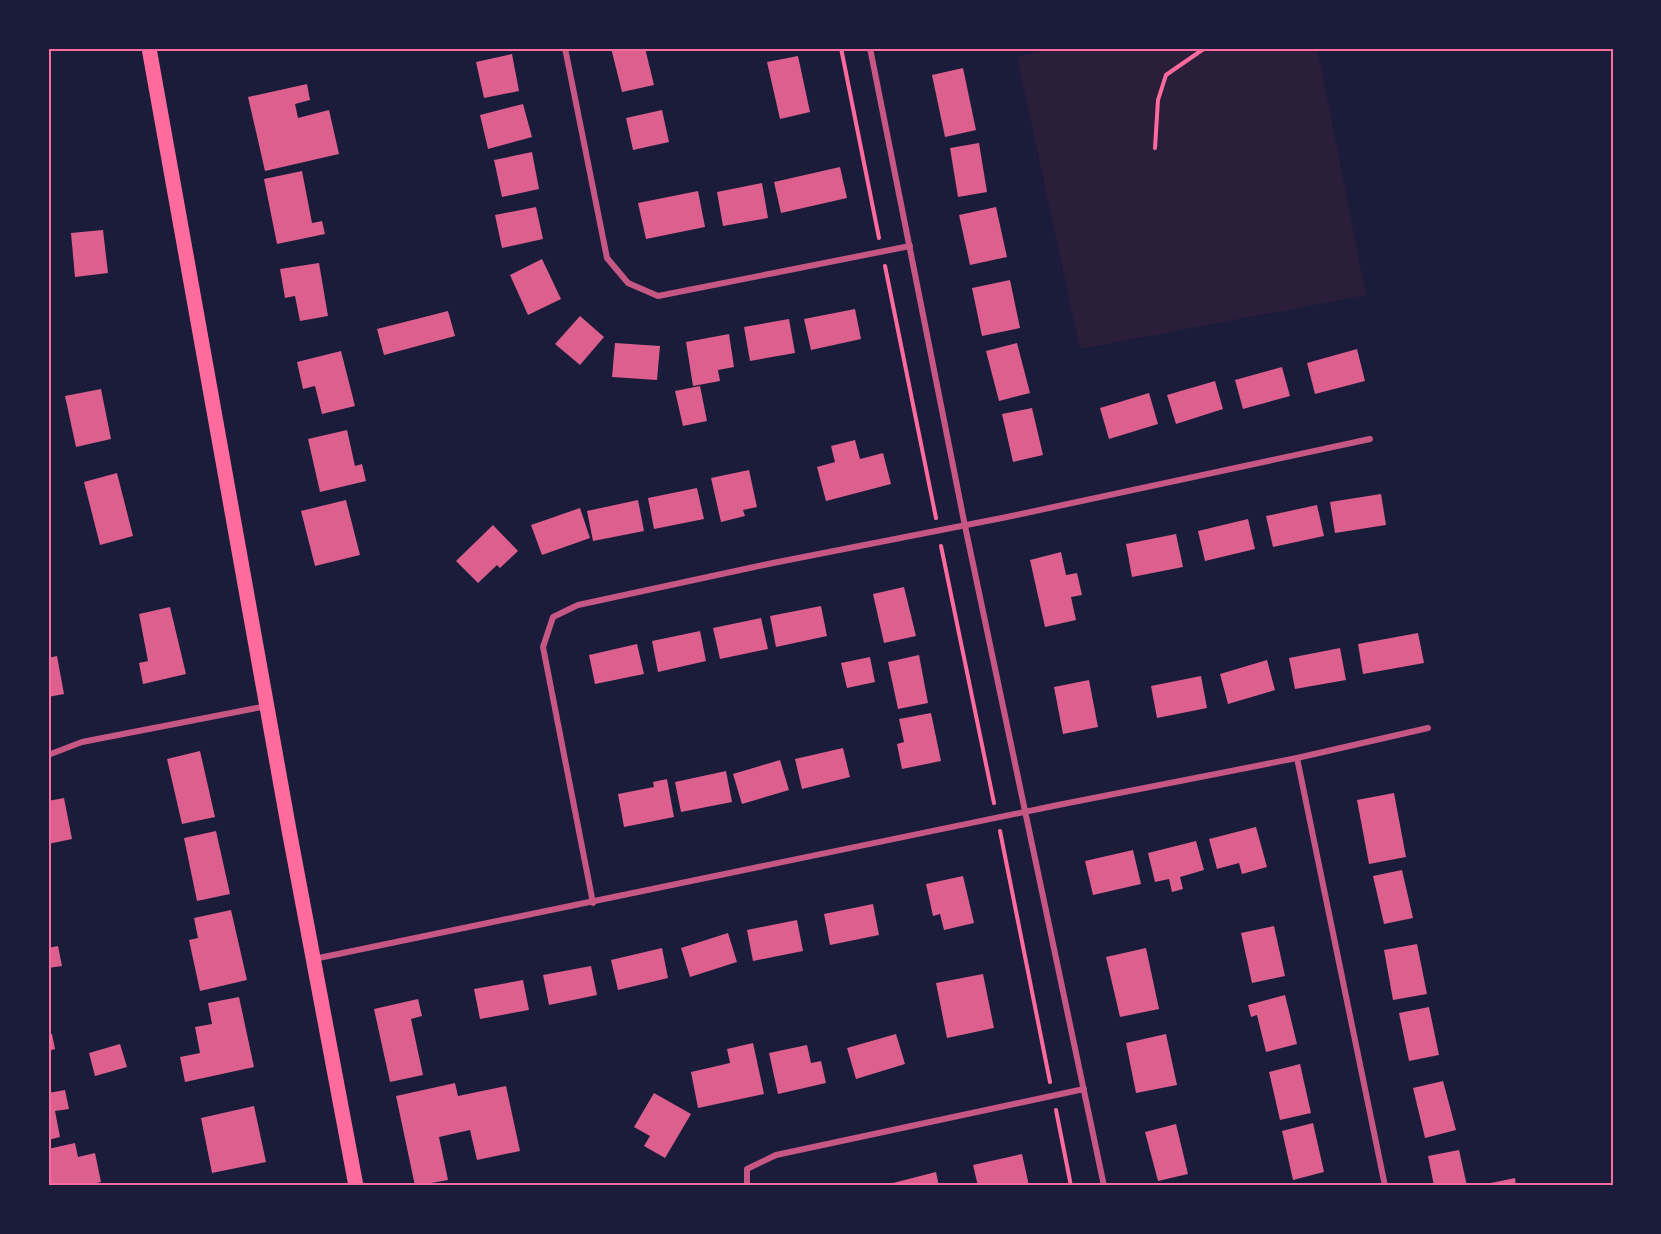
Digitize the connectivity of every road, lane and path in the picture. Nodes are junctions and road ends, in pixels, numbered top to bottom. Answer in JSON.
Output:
{"nodes":[{"id":1,"x":149,"y":48,"type":"edge"},
{"id":2,"x":565,"y":48,"type":"edge"},
{"id":3,"x":841,"y":48,"type":"edge"},
{"id":4,"x":870,"y":48,"type":"edge"},
{"id":5,"x":1205,"y":48,"type":"edge"},
{"id":6,"x":1155,"y":148,"type":"dead end"},
{"id":7,"x":877,"y":229,"type":"dead end"},
{"id":8,"x":910,"y":246,"type":"junction"},
{"id":9,"x":886,"y":273,"type":"dead end"},
{"id":10,"x":1370,"y":440,"type":"dead end"},
{"id":11,"x":934,"y":509,"type":"dead end"},
{"id":12,"x":965,"y":526,"type":"junction"},
{"id":13,"x":942,"y":551,"type":"dead end"},
{"id":14,"x":267,"y":706,"type":"junction"},
{"id":15,"x":1428,"y":728,"type":"dead end"},
{"id":16,"x":48,"y":754,"type":"edge"},
{"id":17,"x":1297,"y":758,"type":"junction"},
{"id":18,"x":993,"y":798,"type":"dead end"},
{"id":19,"x":1026,"y":812,"type":"junction"},
{"id":20,"x":1002,"y":845,"type":"dead end"},
{"id":21,"x":593,"y":903,"type":"junction"},
{"id":22,"x":313,"y":960,"type":"junction"},
{"id":23,"x":1048,"y":1071,"type":"dead end"},
{"id":24,"x":1084,"y":1089,"type":"junction"},
{"id":25,"x":1057,"y":1119,"type":"dead end"},
{"id":26,"x":356,"y":1186,"type":"edge"},
{"id":27,"x":747,"y":1186,"type":"edge"},
{"id":28,"x":1071,"y":1186,"type":"edge"},
{"id":29,"x":1104,"y":1186,"type":"edge"},
{"id":30,"x":1384,"y":1186,"type":"edge"}],
"edges":[{"from":1,"to":14,"type":"main road"},
{"from":2,"to":8,"type":"street"},
{"from":3,"to":7,"type":"path"},
{"from":4,"to":8,"type":"street"},
{"from":5,"to":6,"type":"path"},
{"from":8,"to":12,"type":"street"},
{"from":9,"to":11,"type":"path"},
{"from":10,"to":12,"type":"street"},
{"from":12,"to":19,"type":"street"},
{"from":12,"to":21,"type":"street"},
{"from":13,"to":18,"type":"path"},
{"from":14,"to":16,"type":"street"},
{"from":14,"to":22,"type":"main road"},
{"from":15,"to":17,"type":"street"},
{"from":17,"to":19,"type":"street"},
{"from":17,"to":30,"type":"street"},
{"from":19,"to":21,"type":"street"},
{"from":19,"to":24,"type":"street"},
{"from":20,"to":23,"type":"path"},
{"from":21,"to":22,"type":"street"},
{"from":22,"to":26,"type":"main road"},
{"from":24,"to":27,"type":"street"},
{"from":24,"to":29,"type":"street"},
{"from":25,"to":28,"type":"path"}]}
